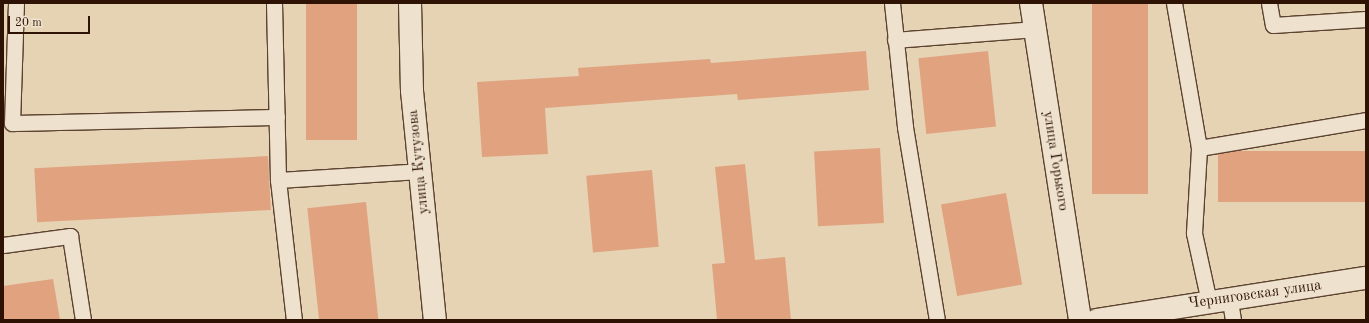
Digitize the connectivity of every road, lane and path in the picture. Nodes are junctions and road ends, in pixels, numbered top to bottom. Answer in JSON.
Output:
{"nodes":[{"id":1,"x":16,"y":3,"type":"edge"},
{"id":2,"x":274,"y":3,"type":"edge"},
{"id":3,"x":410,"y":3,"type":"edge"},
{"id":4,"x":892,"y":3,"type":"edge"},
{"id":5,"x":1031,"y":3,"type":"edge"},
{"id":6,"x":1174,"y":3,"type":"edge"},
{"id":7,"x":1269,"y":3,"type":"edge"},
{"id":8,"x":1366,"y":19,"type":"edge"},
{"id":9,"x":1035,"y":29,"type":"junction"},
{"id":10,"x":895,"y":40,"type":"junction"},
{"id":11,"x":277,"y":117,"type":"junction"},
{"id":12,"x":1366,"y":120,"type":"edge"},
{"id":13,"x":1199,"y":148,"type":"junction"},
{"id":14,"x":420,"y":171,"type":"junction"},
{"id":15,"x":278,"y":180,"type":"junction"},
{"id":16,"x":3,"y":245,"type":"edge"},
{"id":17,"x":1366,"y":278,"type":"edge"},
{"id":18,"x":1224,"y":308,"type":"edge"},
{"id":19,"x":83,"y":320,"type":"edge"},
{"id":20,"x":294,"y":320,"type":"edge"},
{"id":21,"x":435,"y":320,"type":"edge"},
{"id":22,"x":937,"y":320,"type":"edge"},
{"id":23,"x":1080,"y":320,"type":"edge"},
{"id":24,"x":1097,"y":320,"type":"edge"}],
"edges":[{"from":1,"to":11,"type":"lane"},
{"from":2,"to":11,"type":"lane"},
{"from":3,"to":14,"type":"street","name":"улица Кутузова"},
{"from":4,"to":10,"type":"lane"},
{"from":5,"to":9,"type":"street","name":"улица Горького"},
{"from":6,"to":13,"type":"lane"},
{"from":7,"to":8,"type":"lane"},
{"from":9,"to":10,"type":"lane"},
{"from":9,"to":23,"type":"street","name":"улица Горького"},
{"from":10,"to":22,"type":"lane"},
{"from":11,"to":15,"type":"lane"},
{"from":12,"to":13,"type":"lane"},
{"from":13,"to":18,"type":"lane"},
{"from":14,"to":15,"type":"lane"},
{"from":14,"to":21,"type":"street","name":"улица Кутузова"},
{"from":15,"to":20,"type":"lane"},
{"from":16,"to":19,"type":"lane"},
{"from":17,"to":18,"type":"street","name":"Черниговская улица"},
{"from":18,"to":24,"type":"street","name":"Черниговская улица"}]}
